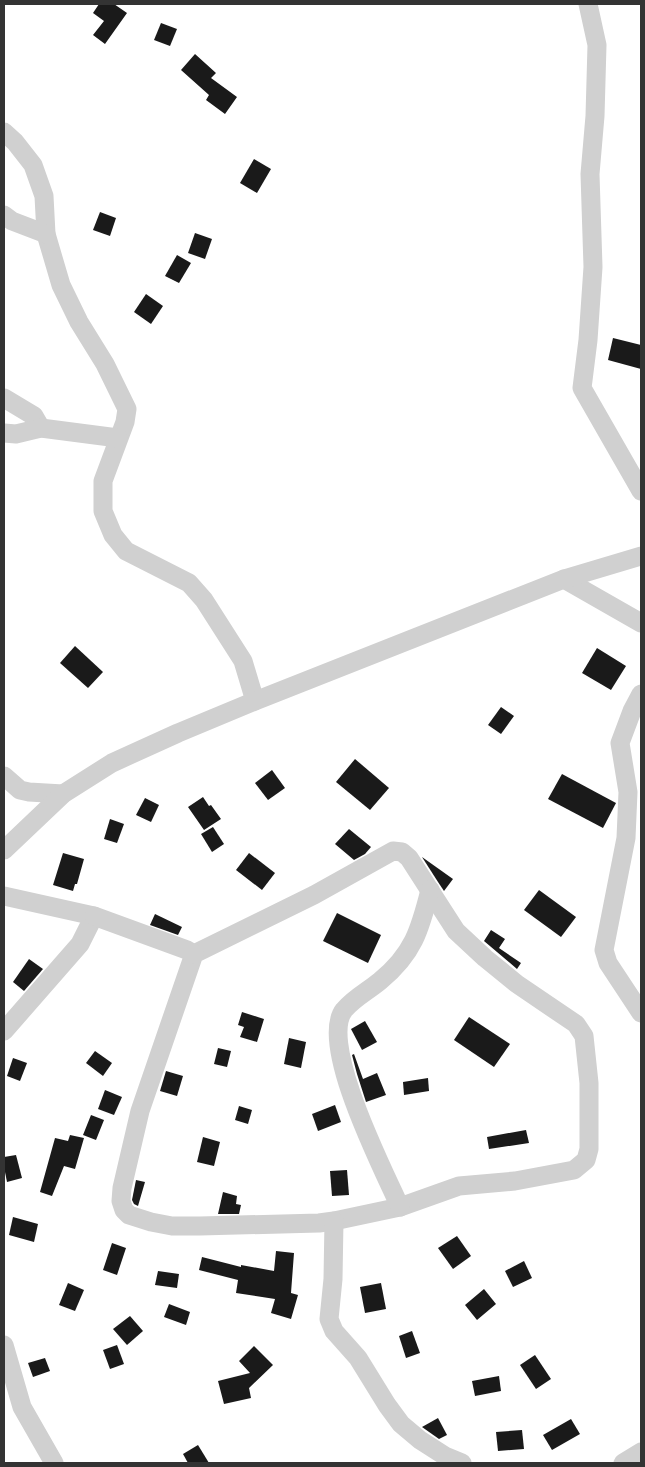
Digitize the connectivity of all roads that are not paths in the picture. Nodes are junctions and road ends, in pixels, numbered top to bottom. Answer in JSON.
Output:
{"nodes":[{"id":1,"x":588,"y":4,"type":"edge"},
{"id":2,"x":4,"y":132,"type":"edge"},
{"id":3,"x":4,"y":215,"type":"edge"},
{"id":4,"x":46,"y":234,"type":"junction"},
{"id":5,"x":4,"y":398,"type":"edge"},
{"id":6,"x":41,"y":428,"type":"junction"},
{"id":7,"x":4,"y":433,"type":"edge"},
{"id":8,"x":118,"y":438,"type":"junction"},
{"id":9,"x":641,"y":491,"type":"edge"},
{"id":10,"x":641,"y":556,"type":"edge"},
{"id":11,"x":564,"y":579,"type":"junction"},
{"id":12,"x":641,"y":623,"type":"edge"},
{"id":13,"x":641,"y":694,"type":"edge"},
{"id":14,"x":255,"y":701,"type":"junction"},
{"id":15,"x":4,"y":776,"type":"edge"},
{"id":16,"x":633,"y":778,"type":"edge"},
{"id":17,"x":62,"y":794,"type":"junction"},
{"id":18,"x":4,"y":850,"type":"edge"},
{"id":19,"x":430,"y":890,"type":"junction"},
{"id":20,"x":4,"y":896,"type":"edge"},
{"id":21,"x":94,"y":916,"type":"junction"},
{"id":22,"x":194,"y":954,"type":"junction"},
{"id":23,"x":641,"y":1013,"type":"edge"},
{"id":24,"x":4,"y":1032,"type":"edge"},
{"id":25,"x":400,"y":1207,"type":"junction"},
{"id":26,"x":334,"y":1221,"type":"junction"},
{"id":27,"x":4,"y":1345,"type":"edge"},
{"id":28,"x":641,"y":1452,"type":"edge"},
{"id":29,"x":54,"y":1463,"type":"edge"},
{"id":30,"x":462,"y":1463,"type":"edge"},
{"id":31,"x":623,"y":1463,"type":"edge"}],
"edges":[{"from":1,"to":9,"type":"street"},
{"from":2,"to":4,"type":"street"},
{"from":3,"to":4,"type":"street"},
{"from":4,"to":8,"type":"street"},
{"from":5,"to":6,"type":"street"},
{"from":6,"to":7,"type":"street"},
{"from":6,"to":8,"type":"street"},
{"from":8,"to":14,"type":"street"},
{"from":10,"to":11,"type":"street"},
{"from":11,"to":12,"type":"street"},
{"from":11,"to":14,"type":"street"},
{"from":13,"to":16,"type":"street"},
{"from":14,"to":17,"type":"street"},
{"from":15,"to":17,"type":"street"},
{"from":16,"to":23,"type":"street"},
{"from":17,"to":18,"type":"street"},
{"from":19,"to":22,"type":"street"},
{"from":19,"to":25,"type":"street"},
{"from":19,"to":25,"type":"street"},
{"from":20,"to":21,"type":"street"},
{"from":21,"to":22,"type":"street"},
{"from":21,"to":24,"type":"street"},
{"from":22,"to":26,"type":"street"},
{"from":25,"to":26,"type":"street"},
{"from":26,"to":30,"type":"street"},
{"from":27,"to":29,"type":"street"},
{"from":28,"to":31,"type":"street"}]}
